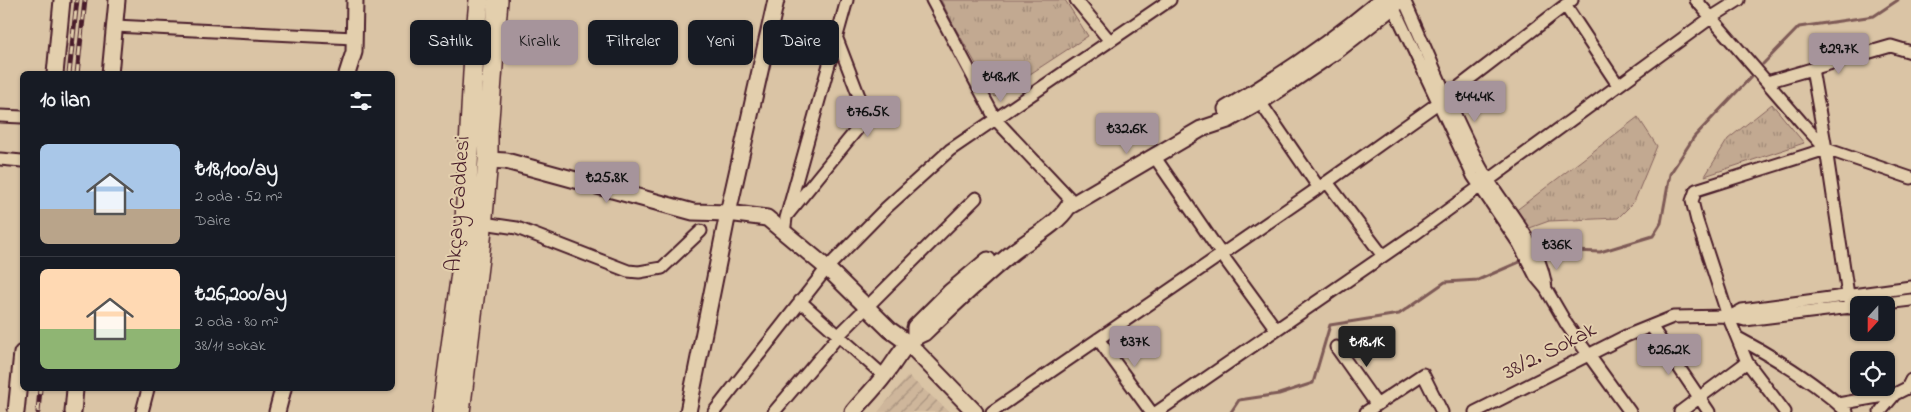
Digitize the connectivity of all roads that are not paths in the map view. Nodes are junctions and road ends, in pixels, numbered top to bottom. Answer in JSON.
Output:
{"nodes":[{"id":1,"x":62,"y":0,"type":"edge"},
{"id":2,"x":117,"y":0,"type":"edge"},
{"id":3,"x":355,"y":0,"type":"edge"},
{"id":4,"x":479,"y":0,"type":"edge"},
{"id":5,"x":498,"y":0,"type":"edge"},
{"id":6,"x":776,"y":0,"type":"edge"},
{"id":7,"x":847,"y":0,"type":"edge"},
{"id":8,"x":932,"y":0,"type":"edge"},
{"id":9,"x":1076,"y":0,"type":"edge"},
{"id":10,"x":1170,"y":0,"type":"edge"},
{"id":11,"x":1696,"y":0,"type":"edge"},
{"id":12,"x":1739,"y":0,"type":"edge"},
{"id":13,"x":1394,"y":2,"type":"edge"},
{"id":14,"x":1568,"y":2,"type":"edge"},
{"id":15,"x":1712,"y":17,"type":"junction"},
{"id":16,"x":115,"y":26,"type":"junction"},
{"id":17,"x":839,"y":31,"type":"edge"},
{"id":18,"x":354,"y":38,"type":"junction"},
{"id":19,"x":1110,"y":41,"type":"junction"},
{"id":20,"x":839,"y":44,"type":"edge"},
{"id":21,"x":1911,"y":52,"type":"edge"},
{"id":22,"x":830,"y":65,"type":"edge"},
{"id":23,"x":1812,"y":69,"type":"junction"},
{"id":24,"x":55,"y":71,"type":"edge"},
{"id":25,"x":110,"y":71,"type":"edge"},
{"id":26,"x":348,"y":71,"type":"edge"},
{"id":27,"x":1767,"y":82,"type":"junction"},
{"id":28,"x":1618,"y":85,"type":"junction"},
{"id":29,"x":1443,"y":99,"type":"junction"},
{"id":30,"x":1260,"y":102,"type":"junction"},
{"id":31,"x":0,"y":116,"type":"edge"},
{"id":32,"x":20,"y":117,"type":"edge"},
{"id":33,"x":996,"y":120,"type":"junction"},
{"id":34,"x":1201,"y":129,"type":"junction"},
{"id":35,"x":1826,"y":148,"type":"junction"},
{"id":36,"x":1154,"y":156,"type":"junction"},
{"id":37,"x":0,"y":159,"type":"edge"},
{"id":38,"x":488,"y":160,"type":"junction"},
{"id":39,"x":20,"y":161,"type":"edge"},
{"id":40,"x":1911,"y":178,"type":"edge"},
{"id":41,"x":1484,"y":183,"type":"junction"},
{"id":42,"x":1323,"y":185,"type":"junction"},
{"id":43,"x":976,"y":198,"type":"dead end"},
{"id":44,"x":1072,"y":205,"type":"junction"},
{"id":45,"x":728,"y":213,"type":"junction"},
{"id":46,"x":786,"y":218,"type":"junction"},
{"id":47,"x":483,"y":223,"type":"junction"},
{"id":48,"x":701,"y":231,"type":"dead end"},
{"id":49,"x":784,"y":233,"type":"junction"},
{"id":50,"x":1222,"y":255,"type":"junction"},
{"id":51,"x":1383,"y":256,"type":"junction"},
{"id":52,"x":826,"y":268,"type":"junction"},
{"id":53,"x":1911,"y":287,"type":"edge"},
{"id":54,"x":1848,"y":296,"type":"junction"},
{"id":55,"x":1850,"y":300,"type":"edge"},
{"id":56,"x":1911,"y":300,"type":"edge"},
{"id":57,"x":800,"y":301,"type":"junction"},
{"id":58,"x":1895,"y":302,"type":"edge"},
{"id":59,"x":867,"y":306,"type":"junction"},
{"id":60,"x":1850,"y":307,"type":"edge"},
{"id":61,"x":1730,"y":316,"type":"junction"},
{"id":62,"x":1651,"y":326,"type":"junction"},
{"id":63,"x":1276,"y":329,"type":"junction"},
{"id":64,"x":840,"y":334,"type":"junction"},
{"id":65,"x":1738,"y":338,"type":"junction"},
{"id":66,"x":1098,"y":339,"type":"junction"},
{"id":67,"x":911,"y":340,"type":"junction"},
{"id":68,"x":1336,"y":347,"type":"dead end"},
{"id":69,"x":1589,"y":355,"type":"junction"},
{"id":70,"x":1747,"y":362,"type":"junction"},
{"id":71,"x":20,"y":373,"type":"edge"},
{"id":72,"x":884,"y":376,"type":"junction"},
{"id":73,"x":1911,"y":380,"type":"edge"},
{"id":74,"x":75,"y":391,"type":"edge"},
{"id":75,"x":147,"y":391,"type":"edge"},
{"id":76,"x":282,"y":391,"type":"edge"},
{"id":77,"x":1896,"y":394,"type":"junction"},
{"id":78,"x":1699,"y":398,"type":"junction"},
{"id":79,"x":1377,"y":405,"type":"junction"},
{"id":80,"x":1842,"y":408,"type":"edge"},
{"id":81,"x":16,"y":412,"type":"edge"},
{"id":82,"x":73,"y":412,"type":"edge"},
{"id":83,"x":142,"y":412,"type":"edge"},
{"id":84,"x":277,"y":412,"type":"edge"},
{"id":85,"x":442,"y":412,"type":"edge"},
{"id":86,"x":460,"y":412,"type":"edge"},
{"id":87,"x":688,"y":412,"type":"edge"},
{"id":88,"x":714,"y":412,"type":"edge"},
{"id":89,"x":774,"y":412,"type":"edge"},
{"id":90,"x":853,"y":412,"type":"edge"},
{"id":91,"x":975,"y":412,"type":"edge"},
{"id":92,"x":992,"y":412,"type":"edge"},
{"id":93,"x":1151,"y":412,"type":"edge"},
{"id":94,"x":1157,"y":412,"type":"edge"},
{"id":95,"x":1366,"y":412,"type":"edge"},
{"id":96,"x":1442,"y":412,"type":"edge"},
{"id":97,"x":1475,"y":412,"type":"edge"},
{"id":98,"x":1630,"y":412,"type":"edge"},
{"id":99,"x":1680,"y":412,"type":"edge"},
{"id":100,"x":1709,"y":412,"type":"edge"},
{"id":101,"x":1785,"y":412,"type":"edge"},
{"id":102,"x":1880,"y":412,"type":"edge"}],
"edges":[{"from":1,"to":24,"type":"street"},
{"from":2,"to":16,"type":"street"},
{"from":3,"to":18,"type":"street"},
{"from":4,"to":85,"type":"highway","name":"Akçay Caddesi"},
{"from":5,"to":38,"type":"highway","name":"Akçay Caddesi"},
{"from":6,"to":45,"type":"street"},
{"from":7,"to":17,"type":"street"},
{"from":8,"to":33,"type":"street"},
{"from":9,"to":19,"type":"street"},
{"from":10,"to":19,"type":"street"},
{"from":11,"to":15,"type":"street"},
{"from":12,"to":15,"type":"street"},
{"from":13,"to":29,"type":"street"},
{"from":13,"to":30,"type":"street"},
{"from":13,"to":34,"type":"street"},
{"from":14,"to":28,"type":"street"},
{"from":14,"to":29,"type":"street"},
{"from":15,"to":27,"type":"street"},
{"from":15,"to":28,"type":"street"},
{"from":16,"to":18,"type":"street"},
{"from":16,"to":25,"type":"street"},
{"from":18,"to":26,"type":"street"},
{"from":19,"to":33,"type":"street"},
{"from":20,"to":46,"type":"street"},
{"from":21,"to":23,"type":"street"},
{"from":22,"to":46,"type":"street"},
{"from":23,"to":27,"type":"street"},
{"from":23,"to":35,"type":"street"},
{"from":27,"to":35,"type":"street"},
{"from":28,"to":41,"type":"street"},
{"from":29,"to":41,"type":"street"},
{"from":29,"to":42,"type":"street"},
{"from":30,"to":34,"type":"street"},
{"from":30,"to":42,"type":"street"},
{"from":31,"to":32,"type":"street"},
{"from":33,"to":44,"type":"street"},
{"from":33,"to":52,"type":"street"},
{"from":34,"to":36,"type":"street"},
{"from":35,"to":40,"type":"street"},
{"from":35,"to":54,"type":"street"},
{"from":35,"to":61,"type":"street"},
{"from":36,"to":44,"type":"street"},
{"from":36,"to":50,"type":"street"},
{"from":37,"to":39,"type":"street"},
{"from":38,"to":45,"type":"street"},
{"from":38,"to":47,"type":"highway","name":"Akçay Caddesi"},
{"from":41,"to":51,"type":"street"},
{"from":41,"to":69,"type":"street"},
{"from":42,"to":50,"type":"street"},
{"from":42,"to":51,"type":"street"},
{"from":43,"to":59,"type":"street"},
{"from":44,"to":67,"type":"street"},
{"from":45,"to":49,"type":"street"},
{"from":45,"to":87,"type":"street"},
{"from":46,"to":49,"type":"street"},
{"from":47,"to":48,"type":"street"},
{"from":47,"to":86,"type":"highway","name":"Akçay Caddesi"},
{"from":49,"to":52,"type":"street"},
{"from":50,"to":63,"type":"street"},
{"from":50,"to":66,"type":"street"},
{"from":51,"to":63,"type":"street"},
{"from":52,"to":57,"type":"street"},
{"from":52,"to":59,"type":"street"},
{"from":53,"to":54,"type":"street","name":"38/2. Sokak"},
{"from":54,"to":55,"type":"street"},
{"from":54,"to":61,"type":"street","name":"38/2. Sokak"},
{"from":56,"to":58,"type":"street"},
{"from":57,"to":64,"type":"street"},
{"from":57,"to":88,"type":"street"},
{"from":59,"to":64,"type":"street"},
{"from":59,"to":67,"type":"street"},
{"from":60,"to":61,"type":"street","name":"38/2. Sokak"},
{"from":61,"to":62,"type":"street","name":"38/2. Sokak"},
{"from":61,"to":65,"type":"street"},
{"from":62,"to":69,"type":"street","name":"38/2. Sokak"},
{"from":62,"to":78,"type":"street"},
{"from":63,"to":94,"type":"street"},
{"from":64,"to":72,"type":"street"},
{"from":64,"to":89,"type":"street"},
{"from":65,"to":70,"type":"street"},
{"from":65,"to":80,"type":"street"},
{"from":66,"to":92,"type":"street"},
{"from":66,"to":93,"type":"street"},
{"from":67,"to":72,"type":"street"},
{"from":67,"to":91,"type":"street"},
{"from":68,"to":79,"type":"street"},
{"from":69,"to":97,"type":"street","name":"38/2. Sokak"},
{"from":69,"to":98,"type":"street"},
{"from":70,"to":78,"type":"street"},
{"from":70,"to":101,"type":"street"},
{"from":71,"to":81,"type":"street"},
{"from":72,"to":90,"type":"street"},
{"from":73,"to":77,"type":"street"},
{"from":74,"to":82,"type":"street"},
{"from":75,"to":83,"type":"street"},
{"from":76,"to":84,"type":"street"},
{"from":77,"to":80,"type":"street"},
{"from":77,"to":102,"type":"street"},
{"from":78,"to":99,"type":"street"},
{"from":78,"to":100,"type":"street"},
{"from":79,"to":95,"type":"street"},
{"from":79,"to":96,"type":"street"}]}
